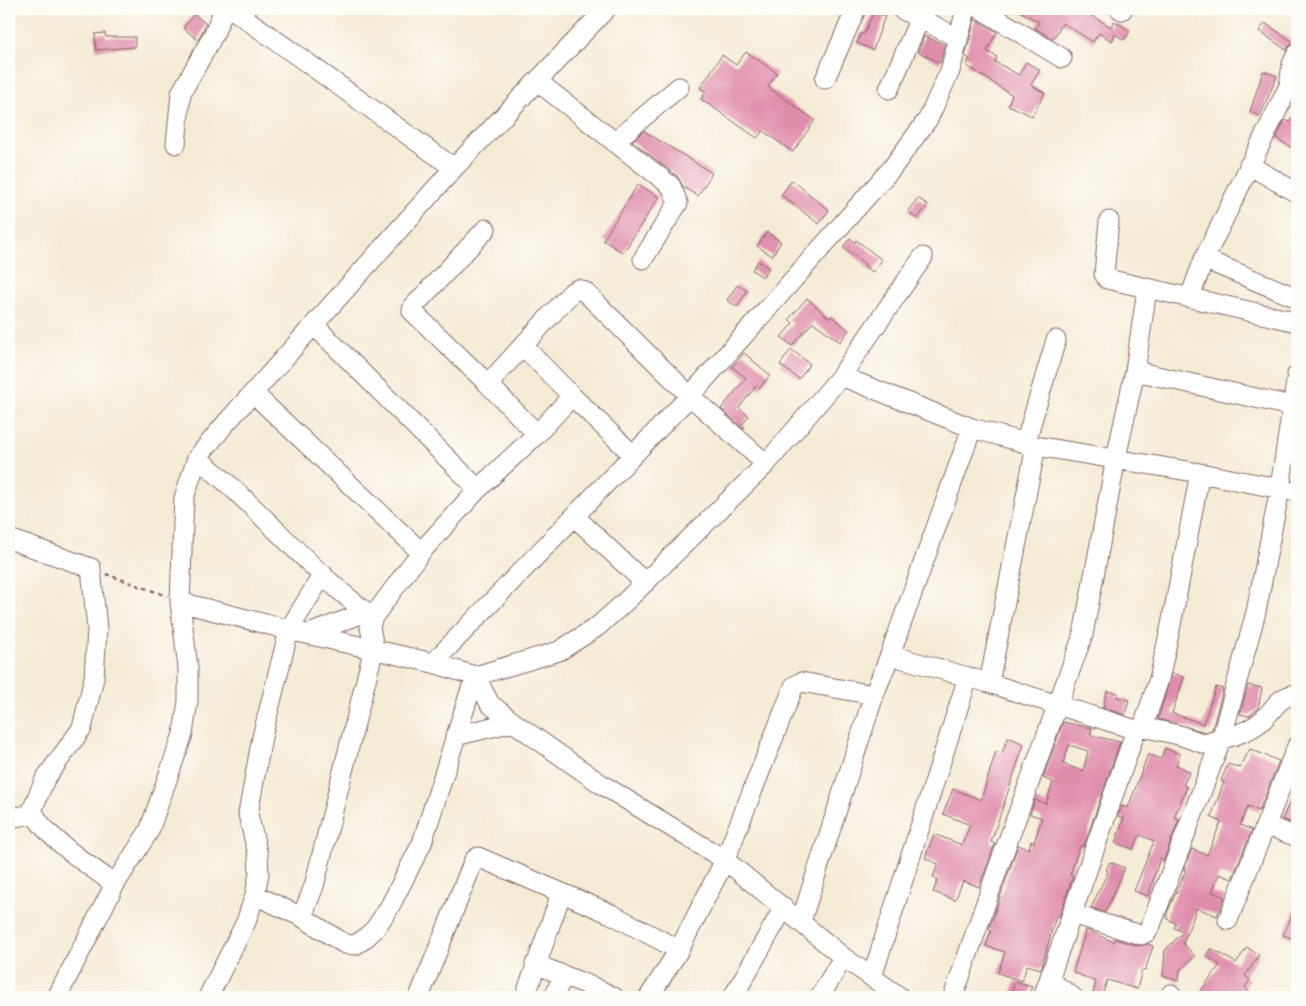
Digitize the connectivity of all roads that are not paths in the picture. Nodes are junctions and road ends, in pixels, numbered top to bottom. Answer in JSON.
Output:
{"nodes":[{"id":1,"x":224,"y":9,"type":"edge"},
{"id":2,"x":232,"y":9,"type":"edge"},
{"id":3,"x":606,"y":9,"type":"edge"},
{"id":4,"x":856,"y":9,"type":"edge"},
{"id":5,"x":901,"y":9,"type":"edge"},
{"id":6,"x":966,"y":9,"type":"edge"},
{"id":7,"x":981,"y":9,"type":"edge"},
{"id":8,"x":920,"y":18,"type":"junction"},
{"id":9,"x":958,"y":38,"type":"junction"},
{"id":10,"x":1297,"y":54,"type":"edge"},
{"id":11,"x":1062,"y":58,"type":"dead end"},
{"id":12,"x":825,"y":79,"type":"dead end"},
{"id":13,"x":537,"y":81,"type":"junction"},
{"id":14,"x":679,"y":87,"type":"dead end"},
{"id":15,"x":1293,"y":88,"type":"edge"},
{"id":16,"x":889,"y":89,"type":"dead end"},
{"id":17,"x":614,"y":142,"type":"junction"},
{"id":18,"x":176,"y":144,"type":"dead end"},
{"id":19,"x":1249,"y":165,"type":"junction"},
{"id":20,"x":454,"y":168,"type":"junction"},
{"id":21,"x":1297,"y":193,"type":"edge"},
{"id":22,"x":1109,"y":221,"type":"dead end"},
{"id":23,"x":486,"y":228,"type":"dead end"},
{"id":24,"x":923,"y":257,"type":"dead end"},
{"id":25,"x":1204,"y":258,"type":"junction"},
{"id":26,"x":643,"y":259,"type":"dead end"},
{"id":27,"x":1147,"y":289,"type":"junction"},
{"id":28,"x":1190,"y":297,"type":"junction"},
{"id":29,"x":1297,"y":298,"type":"edge"},
{"id":30,"x":1297,"y":322,"type":"edge"},
{"id":31,"x":314,"y":324,"type":"junction"},
{"id":32,"x":1056,"y":340,"type":"dead end"},
{"id":33,"x":523,"y":346,"type":"junction"},
{"id":34,"x":1135,"y":371,"type":"junction"},
{"id":35,"x":1297,"y":375,"type":"edge"},
{"id":36,"x":841,"y":376,"type":"junction"},
{"id":37,"x":488,"y":384,"type":"junction"},
{"id":38,"x":254,"y":393,"type":"junction"},
{"id":39,"x":572,"y":396,"type":"junction"},
{"id":40,"x":690,"y":396,"type":"junction"},
{"id":41,"x":1291,"y":406,"type":"junction"},
{"id":42,"x":972,"y":428,"type":"junction"},
{"id":43,"x":537,"y":434,"type":"junction"},
{"id":44,"x":1030,"y":445,"type":"junction"},
{"id":45,"x":633,"y":455,"type":"junction"},
{"id":46,"x":197,"y":458,"type":"junction"},
{"id":47,"x":1116,"y":458,"type":"junction"},
{"id":48,"x":766,"y":464,"type":"junction"},
{"id":49,"x":1200,"y":473,"type":"junction"},
{"id":50,"x":478,"y":489,"type":"junction"},
{"id":51,"x":1289,"y":490,"type":"edge"},
{"id":52,"x":574,"y":516,"type":"junction"},
{"id":53,"x":9,"y":539,"type":"edge"},
{"id":54,"x":421,"y":552,"type":"junction"},
{"id":55,"x":322,"y":574,"type":"junction"},
{"id":56,"x":645,"y":583,"type":"junction"},
{"id":57,"x":180,"y":602,"type":"junction"},
{"id":58,"x":369,"y":614,"type":"junction"},
{"id":59,"x":289,"y":630,"type":"junction"},
{"id":60,"x":308,"y":634,"type":"junction"},
{"id":61,"x":374,"y":648,"type":"junction"},
{"id":62,"x":890,"y":656,"type":"junction"},
{"id":63,"x":433,"y":663,"type":"junction"},
{"id":64,"x":474,"y":676,"type":"junction"},
{"id":65,"x":968,"y":677,"type":"junction"},
{"id":66,"x":988,"y":683,"type":"junction"},
{"id":67,"x":1297,"y":694,"type":"edge"},
{"id":68,"x":874,"y":695,"type":"junction"},
{"id":69,"x":1058,"y":704,"type":"junction"},
{"id":70,"x":514,"y":722,"type":"junction"},
{"id":71,"x":1139,"y":728,"type":"junction"},
{"id":72,"x":456,"y":736,"type":"junction"},
{"id":73,"x":1221,"y":740,"type":"junction"},
{"id":74,"x":1297,"y":746,"type":"edge"},
{"id":75,"x":33,"y":814,"type":"junction"},
{"id":76,"x":9,"y":818,"type":"edge"},
{"id":77,"x":1266,"y":825,"type":"junction"},
{"id":78,"x":1297,"y":836,"type":"edge"},
{"id":79,"x":725,"y":860,"type":"junction"},
{"id":80,"x":115,"y":884,"type":"junction"},
{"id":81,"x":561,"y":894,"type":"junction"},
{"id":82,"x":255,"y":895,"type":"junction"},
{"id":83,"x":784,"y":907,"type":"junction"},
{"id":84,"x":1072,"y":914,"type":"junction"},
{"id":85,"x":302,"y":917,"type":"junction"},
{"id":86,"x":801,"y":920,"type":"junction"},
{"id":87,"x":1228,"y":920,"type":"dead end"},
{"id":88,"x":679,"y":950,"type":"junction"},
{"id":89,"x":843,"y":957,"type":"junction"},
{"id":90,"x":535,"y":964,"type":"junction"},
{"id":91,"x":563,"y":975,"type":"junction"},
{"id":92,"x":872,"y":977,"type":"junction"},
{"id":93,"x":1046,"y":989,"type":"edge"},
{"id":94,"x":57,"y":997,"type":"edge"},
{"id":95,"x":208,"y":997,"type":"edge"},
{"id":96,"x":419,"y":997,"type":"edge"},
{"id":97,"x":525,"y":997,"type":"edge"},
{"id":98,"x":554,"y":997,"type":"edge"},
{"id":99,"x":614,"y":997,"type":"edge"},
{"id":100,"x":649,"y":997,"type":"edge"},
{"id":101,"x":733,"y":997,"type":"edge"},
{"id":102,"x":820,"y":997,"type":"edge"},
{"id":103,"x":900,"y":997,"type":"edge"},
{"id":104,"x":953,"y":997,"type":"edge"},
{"id":105,"x":1073,"y":997,"type":"edge"}],
"edges":[{"from":1,"to":18,"type":"street"},
{"from":2,"to":20,"type":"street"},
{"from":3,"to":13,"type":"street"},
{"from":4,"to":12,"type":"street"},
{"from":5,"to":8,"type":"street"},
{"from":6,"to":9,"type":"street"},
{"from":7,"to":11,"type":"street"},
{"from":8,"to":9,"type":"street"},
{"from":8,"to":16,"type":"street"},
{"from":9,"to":40,"type":"street"},
{"from":10,"to":15,"type":"street"},
{"from":13,"to":17,"type":"street"},
{"from":13,"to":20,"type":"street"},
{"from":14,"to":17,"type":"street"},
{"from":15,"to":19,"type":"street"},
{"from":17,"to":26,"type":"street"},
{"from":19,"to":21,"type":"street"},
{"from":19,"to":25,"type":"street"},
{"from":20,"to":31,"type":"street"},
{"from":22,"to":27,"type":"street"},
{"from":23,"to":37,"type":"street"},
{"from":24,"to":36,"type":"street"},
{"from":25,"to":28,"type":"street"},
{"from":25,"to":29,"type":"street"},
{"from":27,"to":28,"type":"street"},
{"from":27,"to":34,"type":"street"},
{"from":28,"to":30,"type":"street"},
{"from":31,"to":38,"type":"street"},
{"from":31,"to":50,"type":"street"},
{"from":32,"to":44,"type":"street"},
{"from":33,"to":37,"type":"street"},
{"from":33,"to":39,"type":"street"},
{"from":33,"to":40,"type":"street"},
{"from":34,"to":41,"type":"street"},
{"from":34,"to":47,"type":"street"},
{"from":35,"to":41,"type":"street"},
{"from":36,"to":42,"type":"street"},
{"from":36,"to":48,"type":"street"},
{"from":37,"to":43,"type":"street"},
{"from":38,"to":46,"type":"street"},
{"from":38,"to":54,"type":"street"},
{"from":39,"to":43,"type":"street"},
{"from":39,"to":45,"type":"street"},
{"from":40,"to":45,"type":"street"},
{"from":40,"to":48,"type":"street"},
{"from":41,"to":51,"type":"street"},
{"from":42,"to":44,"type":"street"},
{"from":42,"to":62,"type":"street"},
{"from":43,"to":50,"type":"street"},
{"from":44,"to":47,"type":"street"},
{"from":44,"to":66,"type":"street"},
{"from":45,"to":52,"type":"street"},
{"from":46,"to":55,"type":"street"},
{"from":46,"to":57,"type":"street"},
{"from":47,"to":49,"type":"street"},
{"from":47,"to":69,"type":"street"},
{"from":48,"to":56,"type":"street"},
{"from":49,"to":51,"type":"street"},
{"from":49,"to":71,"type":"street"},
{"from":50,"to":54,"type":"street"},
{"from":51,"to":73,"type":"street"},
{"from":52,"to":56,"type":"street"},
{"from":52,"to":63,"type":"street"},
{"from":53,"to":75,"type":"street"},
{"from":54,"to":58,"type":"street"},
{"from":55,"to":58,"type":"street"},
{"from":55,"to":59,"type":"street"},
{"from":56,"to":64,"type":"street"},
{"from":57,"to":59,"type":"street"},
{"from":57,"to":80,"type":"street"},
{"from":58,"to":60,"type":"street"},
{"from":58,"to":61,"type":"street"},
{"from":59,"to":60,"type":"street"},
{"from":59,"to":82,"type":"street"},
{"from":60,"to":61,"type":"street"},
{"from":61,"to":63,"type":"street"},
{"from":61,"to":85,"type":"street"},
{"from":62,"to":65,"type":"street"},
{"from":62,"to":68,"type":"street"},
{"from":63,"to":64,"type":"street"},
{"from":64,"to":70,"type":"street"},
{"from":64,"to":72,"type":"street"},
{"from":65,"to":66,"type":"street"},
{"from":65,"to":92,"type":"street"},
{"from":66,"to":69,"type":"street"},
{"from":67,"to":73,"type":"street"},
{"from":68,"to":79,"type":"street"},
{"from":68,"to":86,"type":"street"},
{"from":69,"to":71,"type":"street"},
{"from":69,"to":104,"type":"street"},
{"from":70,"to":72,"type":"street"},
{"from":70,"to":79,"type":"street"},
{"from":71,"to":73,"type":"street"},
{"from":71,"to":84,"type":"street"},
{"from":72,"to":85,"type":"street"},
{"from":73,"to":84,"type":"street"},
{"from":74,"to":77,"type":"street"},
{"from":75,"to":76,"type":"street"},
{"from":75,"to":80,"type":"street"},
{"from":77,"to":78,"type":"street"},
{"from":77,"to":87,"type":"street"},
{"from":79,"to":83,"type":"street"},
{"from":79,"to":88,"type":"street"},
{"from":80,"to":94,"type":"street"},
{"from":81,"to":88,"type":"street"},
{"from":81,"to":90,"type":"street"},
{"from":81,"to":96,"type":"street"},
{"from":82,"to":85,"type":"street"},
{"from":82,"to":95,"type":"street"},
{"from":83,"to":86,"type":"street"},
{"from":83,"to":101,"type":"street"},
{"from":84,"to":93,"type":"street"},
{"from":86,"to":89,"type":"street"},
{"from":88,"to":100,"type":"street"},
{"from":89,"to":92,"type":"street"},
{"from":89,"to":102,"type":"street"},
{"from":90,"to":91,"type":"street"},
{"from":90,"to":97,"type":"street"},
{"from":91,"to":98,"type":"street"},
{"from":91,"to":99,"type":"street"},
{"from":92,"to":103,"type":"street"},
{"from":93,"to":105,"type":"street"}]}
